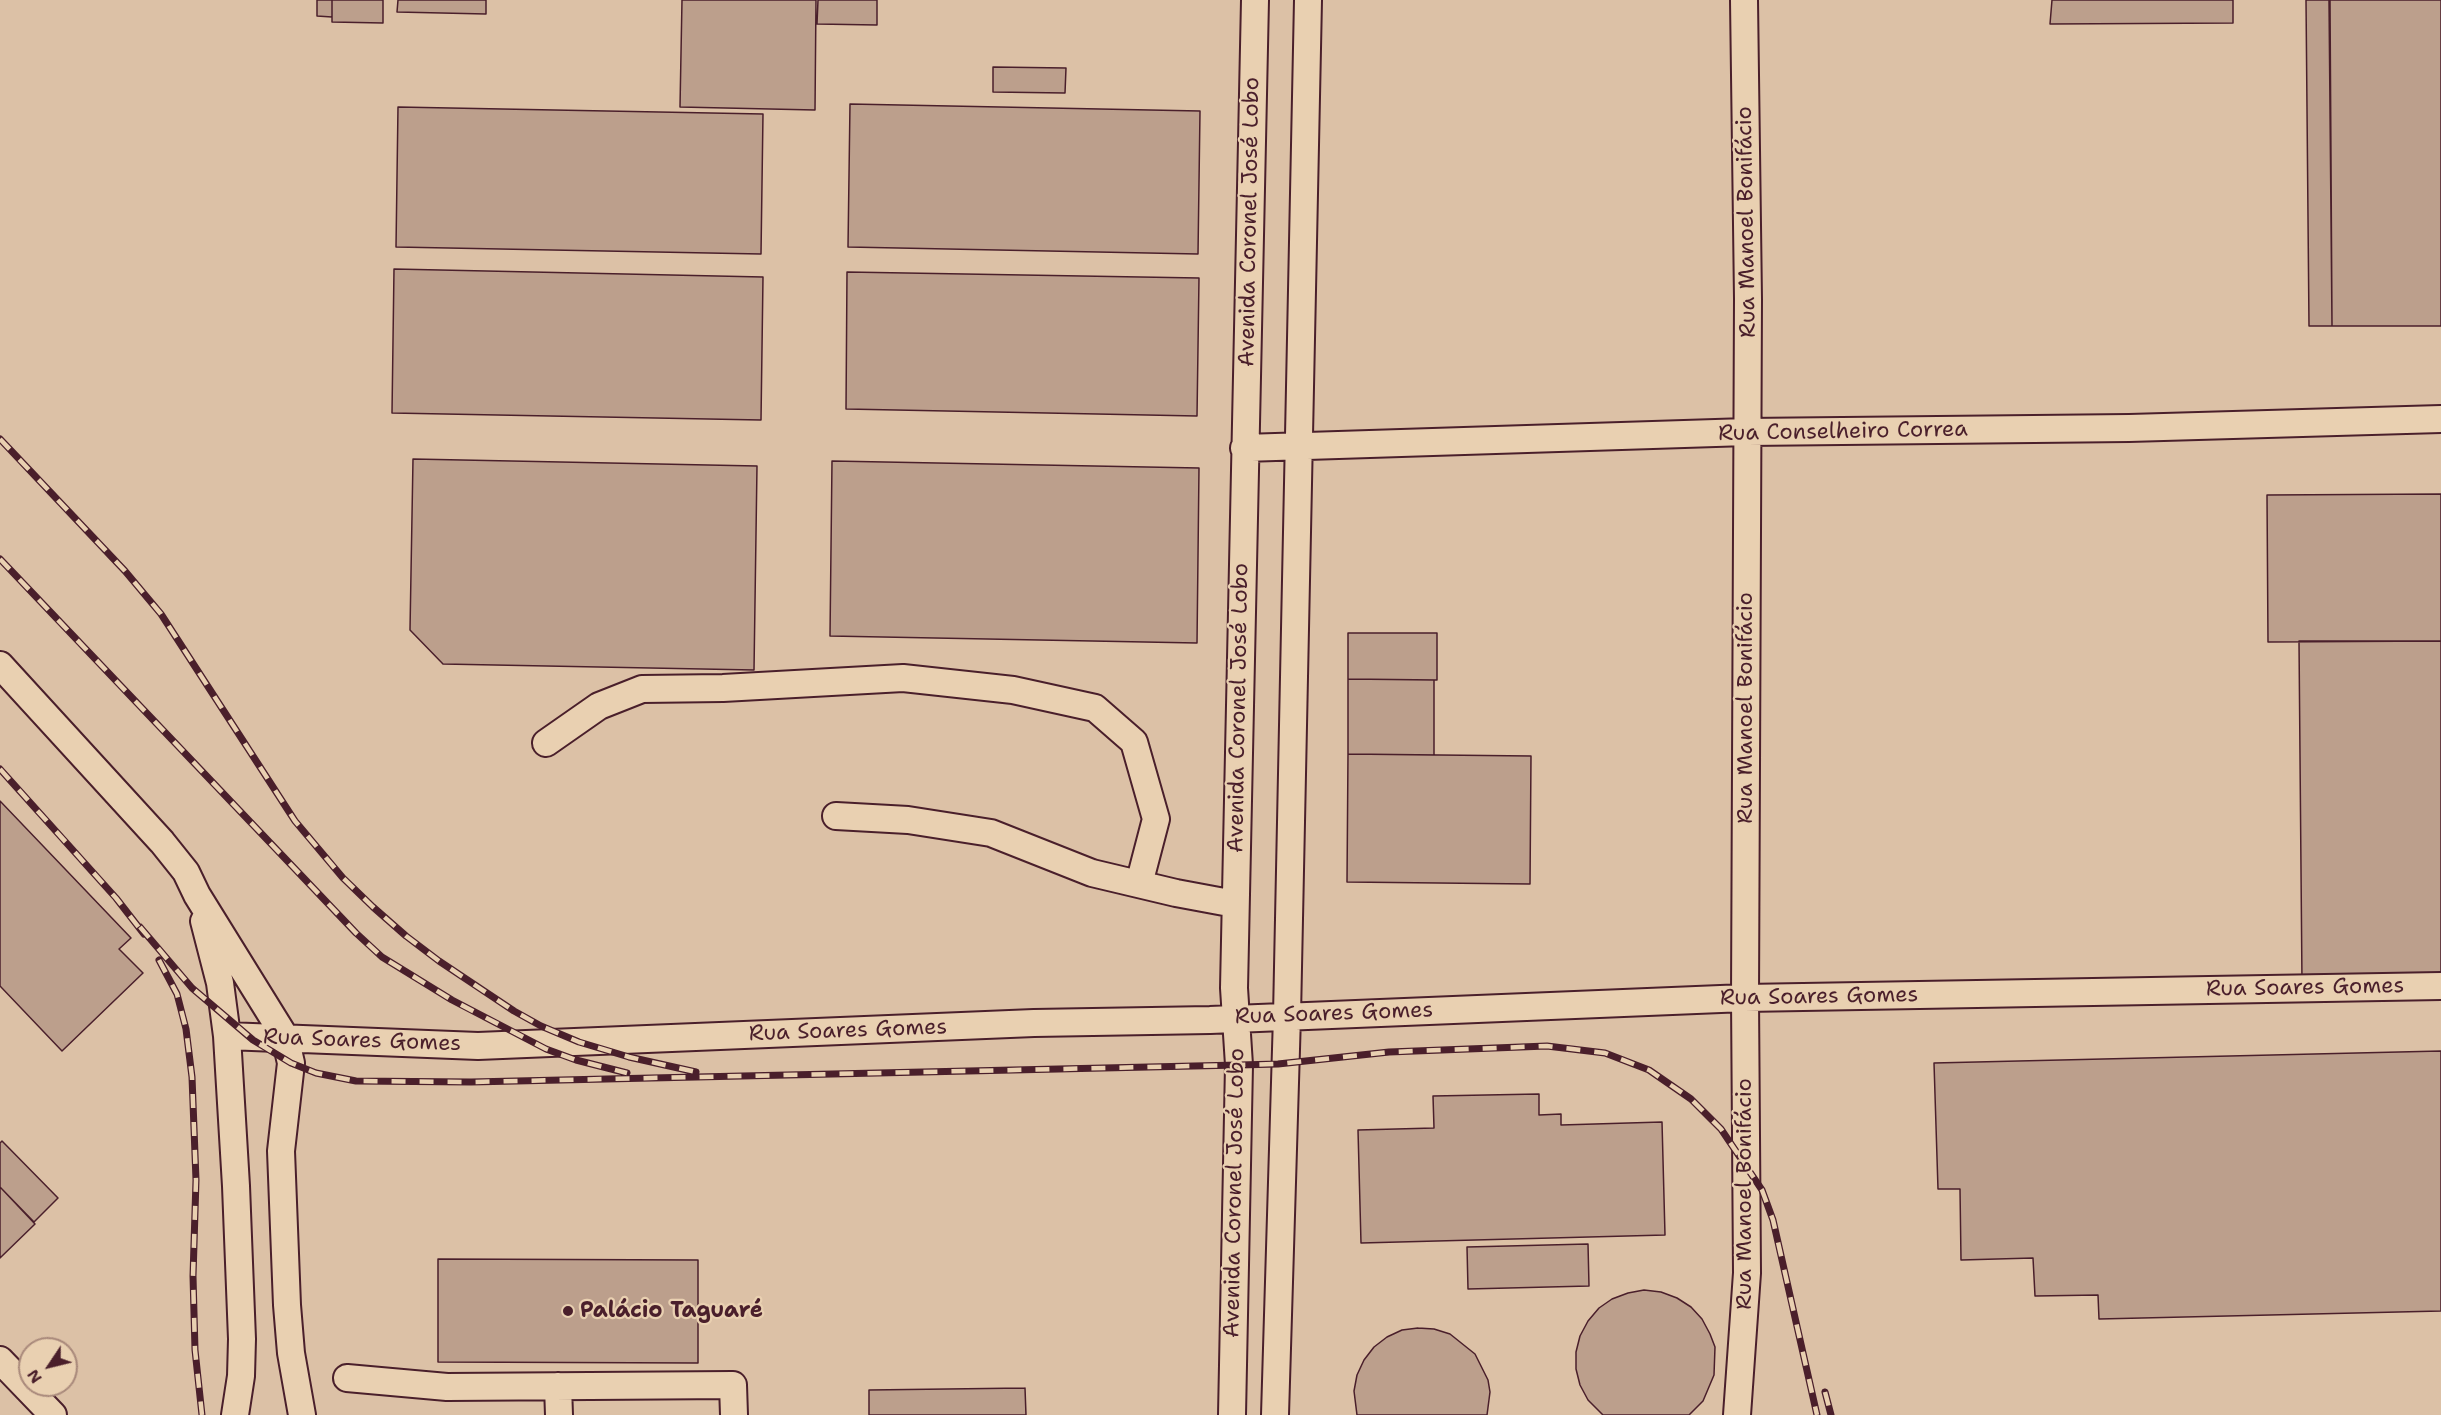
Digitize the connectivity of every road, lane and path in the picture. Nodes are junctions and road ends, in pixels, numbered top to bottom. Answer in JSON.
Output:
{"nodes":[{"id":1,"x":1256,"y":0,"type":"edge"},
{"id":2,"x":1308,"y":0,"type":"edge"},
{"id":3,"x":1744,"y":0,"type":"edge"},
{"id":4,"x":2441,"y":419,"type":"edge"},
{"id":5,"x":1747,"y":432,"type":"junction"},
{"id":6,"x":1244,"y":448,"type":"junction"},
{"id":7,"x":1299,"y":448,"type":"junction"},
{"id":8,"x":0,"y":665,"type":"edge"},
{"id":9,"x":546,"y":743,"type":"dead end"},
{"id":10,"x":837,"y":816,"type":"dead end"},
{"id":11,"x":1139,"y":884,"type":"junction"},
{"id":12,"x":197,"y":895,"type":"junction"},
{"id":13,"x":1235,"y":904,"type":"junction"},
{"id":14,"x":2441,"y":986,"type":"edge"},
{"id":15,"x":1745,"y":998,"type":"junction"},
{"id":16,"x":1287,"y":1016,"type":"junction"},
{"id":17,"x":1236,"y":1018,"type":"junction"},
{"id":18,"x":227,"y":1036,"type":"junction"},
{"id":19,"x":285,"y":1037,"type":"junction"},
{"id":20,"x":0,"y":1359,"type":"edge"},
{"id":21,"x":347,"y":1378,"type":"dead end"},
{"id":22,"x":558,"y":1386,"type":"junction"},
{"id":23,"x":53,"y":1415,"type":"edge"},
{"id":24,"x":235,"y":1415,"type":"edge"},
{"id":25,"x":302,"y":1415,"type":"edge"},
{"id":26,"x":559,"y":1415,"type":"edge"},
{"id":27,"x":734,"y":1415,"type":"edge"},
{"id":28,"x":1232,"y":1415,"type":"edge"},
{"id":29,"x":1275,"y":1415,"type":"edge"},
{"id":30,"x":1737,"y":1415,"type":"edge"}],
"edges":[{"from":1,"to":6,"type":"street","name":"Avenida Coronel José Lobo"},
{"from":2,"to":7,"type":"street","name":"Avenida Coronel José Lobo"},
{"from":3,"to":5,"type":"street","name":"Rua Manoel Bonifácio"},
{"from":4,"to":5,"type":"street","name":"Rua Conselheiro Correa"},
{"from":5,"to":7,"type":"street","name":"Rua Conselheiro Correa"},
{"from":5,"to":15,"type":"street","name":"Rua Manoel Bonifácio"},
{"from":6,"to":7,"type":"street","name":"Rua Conselheiro Correa"},
{"from":6,"to":13,"type":"street","name":"Avenida Coronel José Lobo"},
{"from":7,"to":16,"type":"street","name":"Avenida Coronel José Lobo"},
{"from":8,"to":12,"type":"street"},
{"from":9,"to":11,"type":"street"},
{"from":10,"to":11,"type":"street"},
{"from":11,"to":13,"type":"street"},
{"from":12,"to":18,"type":"street"},
{"from":12,"to":19,"type":"street"},
{"from":13,"to":17,"type":"street","name":"Avenida Coronel José Lobo"},
{"from":14,"to":15,"type":"street","name":"Rua Soares Gomes"},
{"from":15,"to":16,"type":"street","name":"Rua Soares Gomes"},
{"from":15,"to":30,"type":"street","name":"Rua Manoel Bonifácio"},
{"from":16,"to":17,"type":"street","name":"Rua Soares Gomes"},
{"from":16,"to":29,"type":"street","name":"Avenida Coronel José Lobo"},
{"from":17,"to":19,"type":"street","name":"Rua Soares Gomes"},
{"from":17,"to":28,"type":"street","name":"Avenida Coronel José Lobo"},
{"from":18,"to":19,"type":"street","name":"Rua Soares Gomes"},
{"from":18,"to":24,"type":"street"},
{"from":19,"to":25,"type":"street"},
{"from":20,"to":23,"type":"street"},
{"from":21,"to":22,"type":"street"},
{"from":22,"to":26,"type":"street"},
{"from":22,"to":27,"type":"street"}]}
